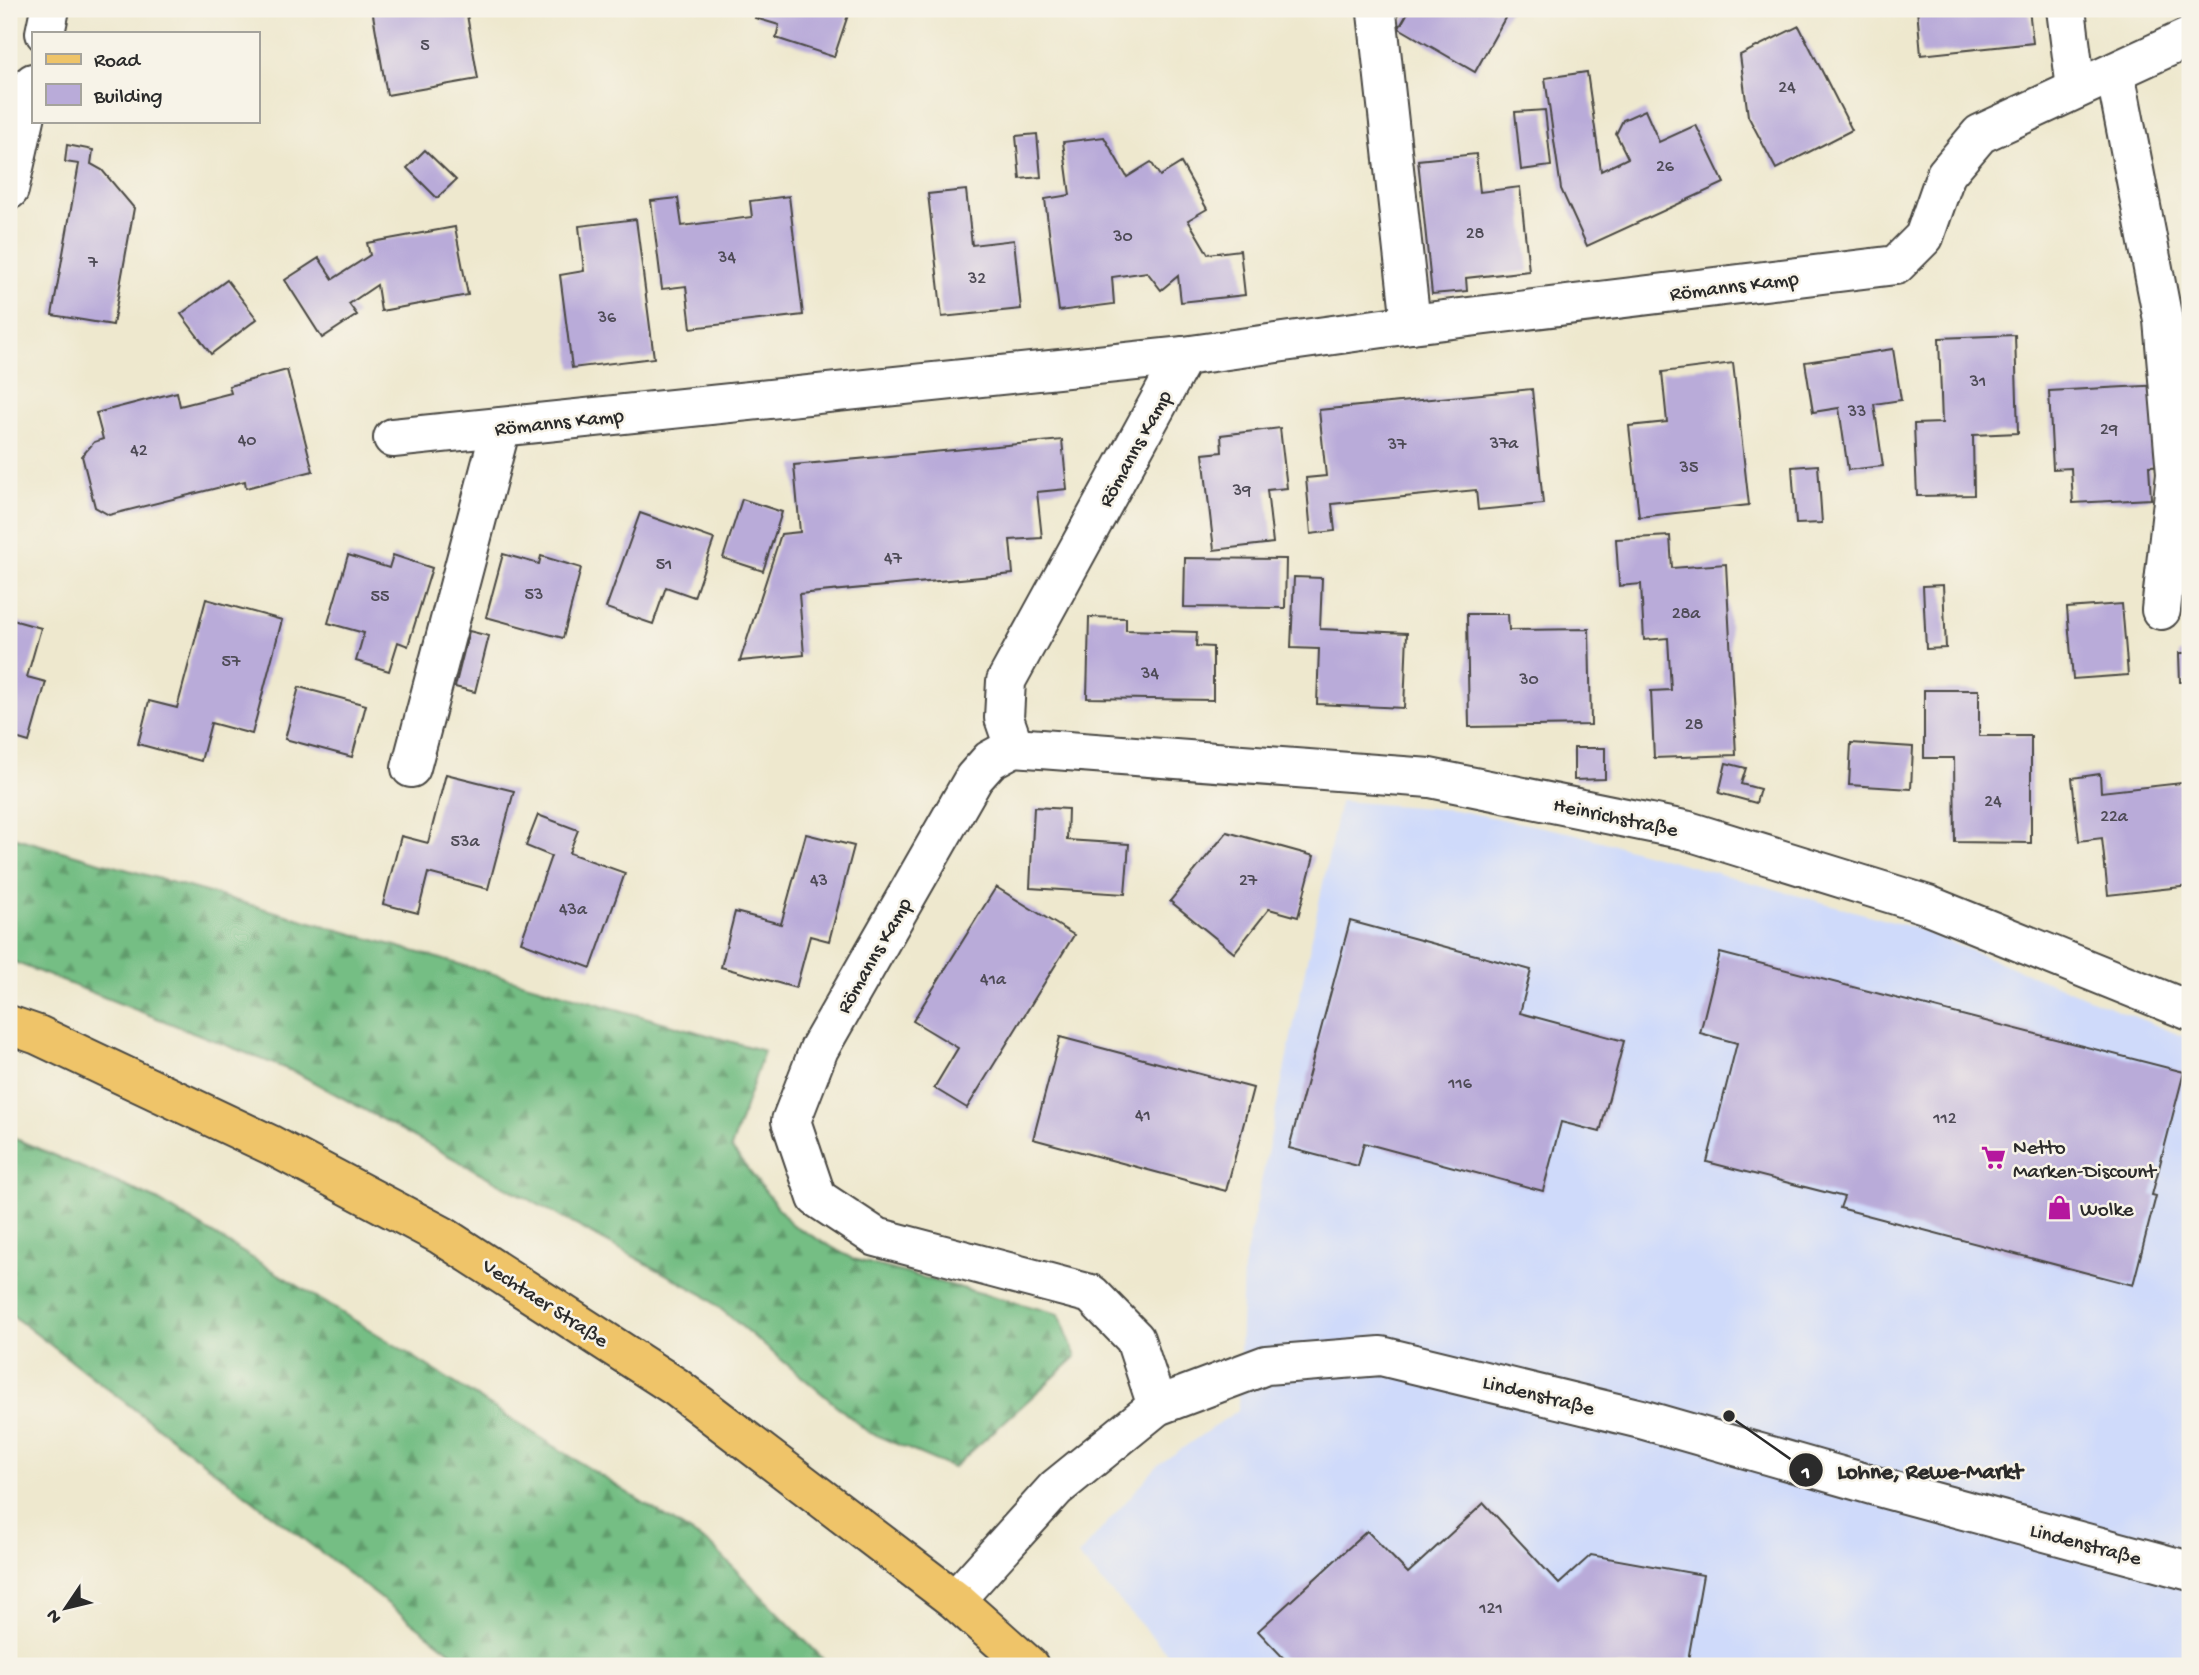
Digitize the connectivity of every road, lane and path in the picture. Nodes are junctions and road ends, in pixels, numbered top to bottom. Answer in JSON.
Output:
{"nodes":[{"id":1,"x":50,"y":9,"type":"edge"},
{"id":2,"x":2066,"y":9,"type":"edge"},
{"id":3,"x":1377,"y":13,"type":"dead end"},
{"id":4,"x":45,"y":32,"type":"edge"},
{"id":5,"x":2190,"y":37,"type":"edge"},
{"id":6,"x":2115,"y":72,"type":"junction"},
{"id":7,"x":32,"y":87,"type":"edge"},
{"id":8,"x":2076,"y":89,"type":"junction"},
{"id":9,"x":9,"y":190,"type":"edge"},
{"id":10,"x":1411,"y":324,"type":"junction"},
{"id":11,"x":1184,"y":356,"type":"junction"},
{"id":12,"x":502,"y":427,"type":"junction"},
{"id":13,"x":393,"y":438,"type":"dead end"},
{"id":14,"x":2161,"y":610,"type":"dead end"},
{"id":15,"x":1014,"y":747,"type":"junction"},
{"id":16,"x":411,"y":768,"type":"dead end"},
{"id":17,"x":2190,"y":1011,"type":"edge"},
{"id":18,"x":9,"y":1025,"type":"edge"},
{"id":19,"x":1157,"y":1406,"type":"junction"},
{"id":20,"x":2190,"y":1571,"type":"edge"},
{"id":21,"x":956,"y":1600,"type":"junction"},
{"id":22,"x":1029,"y":1666,"type":"edge"}],
"edges":[{"from":1,"to":4,"type":"street"},
{"from":2,"to":8,"type":"street"},
{"from":3,"to":10,"type":"street"},
{"from":5,"to":6,"type":"street","name":"Römanns Kamp"},
{"from":6,"to":8,"type":"street","name":"Römanns Kamp"},
{"from":6,"to":14,"type":"street"},
{"from":7,"to":9,"type":"street"},
{"from":8,"to":10,"type":"street","name":"Römanns Kamp"},
{"from":10,"to":11,"type":"street","name":"Römanns Kamp"},
{"from":11,"to":12,"type":"street","name":"Römanns Kamp"},
{"from":11,"to":15,"type":"street","name":"Römanns Kamp"},
{"from":12,"to":13,"type":"street","name":"Römanns Kamp"},
{"from":12,"to":16,"type":"street"},
{"from":15,"to":17,"type":"street","name":"Heinrichstraße"},
{"from":15,"to":19,"type":"street","name":"Römanns Kamp"},
{"from":18,"to":21,"type":"main road","name":"Vechtaer Straße"},
{"from":19,"to":20,"type":"street","name":"Lindenstraße"},
{"from":19,"to":21,"type":"street","name":"Lindenstraße"},
{"from":21,"to":22,"type":"main road","name":"Vechtaer Straße"}]}
